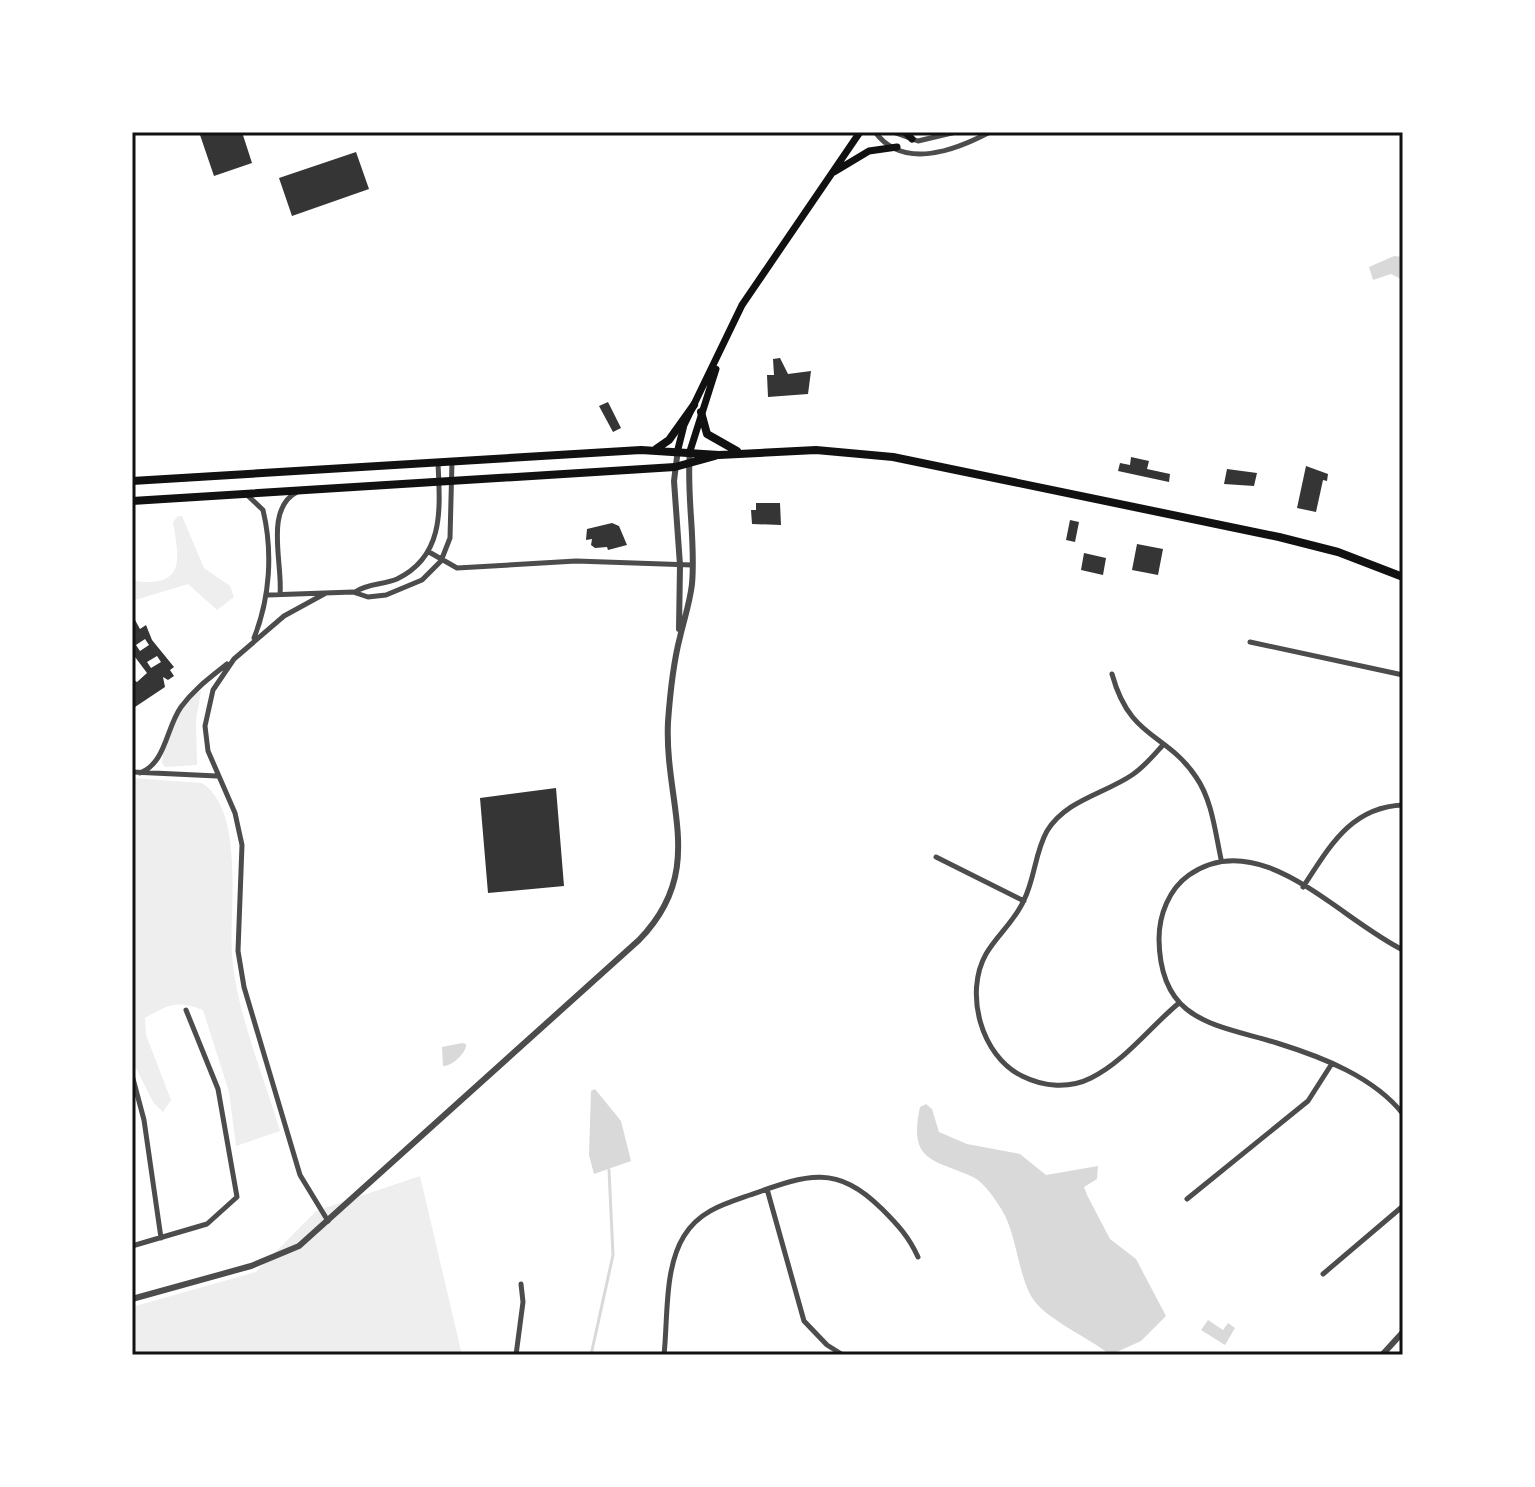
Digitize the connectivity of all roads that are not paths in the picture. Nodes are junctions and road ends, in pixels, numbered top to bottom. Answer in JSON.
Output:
{"nodes":[{"id":1,"x":860,"y":132,"type":"edge"},
{"id":2,"x":875,"y":132,"type":"edge"},
{"id":3,"x":893,"y":132,"type":"edge"},
{"id":4,"x":905,"y":132,"type":"edge"},
{"id":5,"x":956,"y":132,"type":"edge"},
{"id":6,"x":990,"y":132,"type":"edge"},
{"id":7,"x":912,"y":139,"type":"junction"},
{"id":8,"x":897,"y":147,"type":"junction"},
{"id":9,"x":829,"y":175,"type":"junction"},
{"id":10,"x":697,"y":409,"type":"junction"},
{"id":11,"x":678,"y":449,"type":"junction"},
{"id":12,"x":655,"y":450,"type":"junction"},
{"id":13,"x":690,"y":451,"type":"junction"},
{"id":14,"x":741,"y":453,"type":"junction"},
{"id":15,"x":719,"y":455,"type":"junction"},
{"id":16,"x":452,"y":461,"type":"junction"},
{"id":17,"x":438,"y":462,"type":"junction"},
{"id":18,"x":689,"y":465,"type":"junction"},
{"id":19,"x":675,"y":467,"type":"junction"},
{"id":20,"x":132,"y":481,"type":"edge"},
{"id":21,"x":452,"y":481,"type":"junction"},
{"id":22,"x":439,"y":482,"type":"junction"},
{"id":23,"x":299,"y":491,"type":"junction"},
{"id":24,"x":245,"y":494,"type":"junction"},
{"id":25,"x":132,"y":501,"type":"edge"},
{"id":26,"x":429,"y":552,"type":"junction"},
{"id":27,"x":441,"y":561,"type":"junction"},
{"id":28,"x":680,"y":565,"type":"junction"},
{"id":29,"x":692,"y":565,"type":"junction"},
{"id":30,"x":1377,"y":565,"type":"junction"},
{"id":31,"x":1403,"y":567,"type":"edge"},
{"id":32,"x":1403,"y":577,"type":"edge"},
{"id":33,"x":353,"y":592,"type":"junction"},
{"id":34,"x":326,"y":593,"type":"junction"},
{"id":35,"x":280,"y":594,"type":"junction"},
{"id":36,"x":268,"y":595,"type":"junction"},
{"id":37,"x":254,"y":638,"type":"junction"},
{"id":38,"x":679,"y":641,"type":"junction"},
{"id":39,"x":1250,"y":642,"type":"dead end"},
{"id":40,"x":234,"y":659,"type":"junction"},
{"id":41,"x":1112,"y":674,"type":"dead end"},
{"id":42,"x":1403,"y":675,"type":"edge"},
{"id":43,"x":1162,"y":746,"type":"junction"},
{"id":44,"x":132,"y":772,"type":"edge"},
{"id":45,"x":140,"y":773,"type":"junction"},
{"id":46,"x":217,"y":776,"type":"junction"},
{"id":47,"x":1403,"y":805,"type":"edge"},
{"id":48,"x":936,"y":857,"type":"dead end"},
{"id":49,"x":1221,"y":859,"type":"junction"},
{"id":50,"x":1303,"y":887,"type":"junction"},
{"id":51,"x":1024,"y":901,"type":"junction"},
{"id":52,"x":1403,"y":950,"type":"edge"},
{"id":53,"x":1179,"y":1003,"type":"junction"},
{"id":54,"x":186,"y":1010,"type":"dead end"},
{"id":55,"x":1331,"y":1065,"type":"junction"},
{"id":56,"x":132,"y":1075,"type":"edge"},
{"id":57,"x":1403,"y":1114,"type":"edge"},
{"id":58,"x":767,"y":1189,"type":"junction"},
{"id":59,"x":1187,"y":1199,"type":"dead end"},
{"id":60,"x":1403,"y":1206,"type":"edge"},
{"id":61,"x":329,"y":1221,"type":"junction"},
{"id":62,"x":161,"y":1238,"type":"junction"},
{"id":63,"x":132,"y":1246,"type":"edge"},
{"id":64,"x":918,"y":1257,"type":"dead end"},
{"id":65,"x":1323,"y":1274,"type":"dead end"},
{"id":66,"x":521,"y":1284,"type":"dead end"},
{"id":67,"x":132,"y":1299,"type":"edge"},
{"id":68,"x":1403,"y":1332,"type":"edge"},
{"id":69,"x":516,"y":1355,"type":"edge"},
{"id":70,"x":664,"y":1355,"type":"edge"},
{"id":71,"x":843,"y":1355,"type":"edge"},
{"id":72,"x":1382,"y":1355,"type":"edge"}],
"edges":[{"from":1,"to":9,"type":"main road"},
{"from":2,"to":8,"type":"street"},
{"from":3,"to":7,"type":"street"},
{"from":4,"to":7,"type":"main road"},
{"from":5,"to":7,"type":"street"},
{"from":6,"to":8,"type":"street"},
{"from":8,"to":9,"type":"main road"},
{"from":9,"to":10,"type":"main road"},
{"from":10,"to":11,"type":"main road"},
{"from":10,"to":12,"type":"main road"},
{"from":10,"to":13,"type":"main road"},
{"from":10,"to":14,"type":"main road"},
{"from":11,"to":12,"type":"main road"},
{"from":11,"to":13,"type":"main road"},
{"from":11,"to":19,"type":"street"},
{"from":12,"to":16,"type":"main road"},
{"from":13,"to":15,"type":"main road"},
{"from":13,"to":18,"type":"street"},
{"from":14,"to":15,"type":"main road"},
{"from":14,"to":30,"type":"main road"},
{"from":15,"to":18,"type":"main road"},
{"from":16,"to":17,"type":"main road"},
{"from":16,"to":21,"type":"street"},
{"from":17,"to":20,"type":"main road"},
{"from":17,"to":22,"type":"street"},
{"from":18,"to":19,"type":"main road"},
{"from":18,"to":29,"type":"street"},
{"from":19,"to":21,"type":"main road"},
{"from":19,"to":28,"type":"street"},
{"from":21,"to":22,"type":"main road"},
{"from":21,"to":27,"type":"street"},
{"from":22,"to":23,"type":"main road"},
{"from":22,"to":26,"type":"street"},
{"from":23,"to":24,"type":"main road"},
{"from":23,"to":35,"type":"street"},
{"from":24,"to":25,"type":"main road"},
{"from":24,"to":36,"type":"street"},
{"from":26,"to":27,"type":"street"},
{"from":26,"to":33,"type":"street"},
{"from":27,"to":28,"type":"street"},
{"from":27,"to":33,"type":"street"},
{"from":28,"to":29,"type":"street"},
{"from":28,"to":38,"type":"street"},
{"from":29,"to":38,"type":"street"},
{"from":30,"to":31,"type":"main road"},
{"from":30,"to":32,"type":"main road"},
{"from":33,"to":34,"type":"street"},
{"from":34,"to":35,"type":"street"},
{"from":34,"to":37,"type":"street"},
{"from":35,"to":36,"type":"street"},
{"from":36,"to":37,"type":"street"},
{"from":37,"to":40,"type":"street"},
{"from":38,"to":61,"type":"street"},
{"from":39,"to":42,"type":"street"},
{"from":40,"to":45,"type":"street"},
{"from":40,"to":46,"type":"street"},
{"from":41,"to":43,"type":"street"},
{"from":43,"to":49,"type":"street"},
{"from":43,"to":51,"type":"street"},
{"from":44,"to":45,"type":"street"},
{"from":45,"to":46,"type":"street"},
{"from":46,"to":61,"type":"street"},
{"from":47,"to":50,"type":"street"},
{"from":48,"to":51,"type":"street"},
{"from":49,"to":50,"type":"street"},
{"from":49,"to":53,"type":"street"},
{"from":50,"to":52,"type":"street"},
{"from":51,"to":53,"type":"street"},
{"from":53,"to":55,"type":"street"},
{"from":54,"to":62,"type":"street"},
{"from":55,"to":57,"type":"street"},
{"from":55,"to":59,"type":"street"},
{"from":56,"to":62,"type":"street"},
{"from":58,"to":64,"type":"street"},
{"from":58,"to":70,"type":"street"},
{"from":58,"to":71,"type":"street"},
{"from":60,"to":65,"type":"street"},
{"from":61,"to":67,"type":"street"},
{"from":62,"to":63,"type":"street"},
{"from":66,"to":69,"type":"street"},
{"from":68,"to":72,"type":"street"}]}
